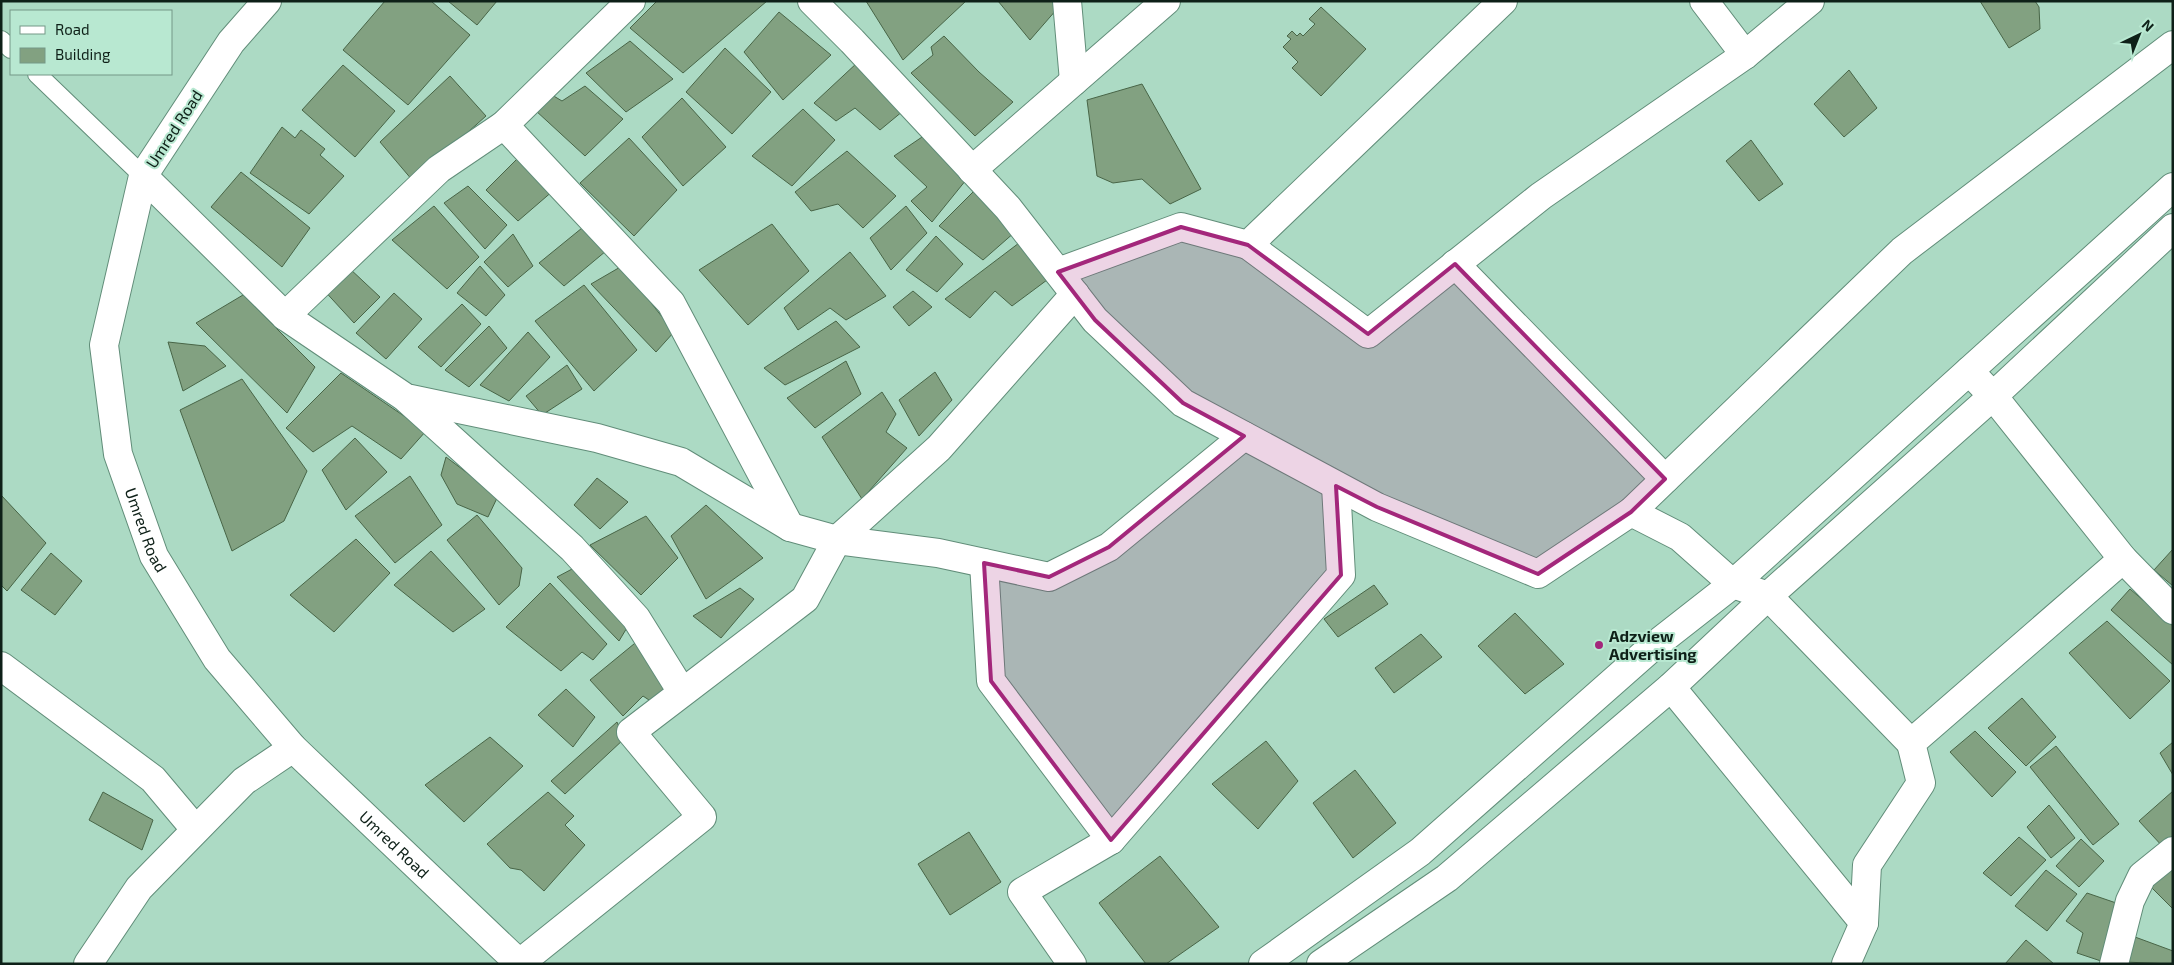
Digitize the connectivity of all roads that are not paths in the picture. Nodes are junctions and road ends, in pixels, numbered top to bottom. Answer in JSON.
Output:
{"nodes":[{"id":1,"x":267,"y":1,"type":"edge"},
{"id":2,"x":631,"y":1,"type":"edge"},
{"id":3,"x":812,"y":1,"type":"edge"},
{"id":4,"x":1067,"y":1,"type":"edge"},
{"id":5,"x":1166,"y":1,"type":"edge"},
{"id":6,"x":1503,"y":1,"type":"edge"},
{"id":7,"x":1704,"y":1,"type":"edge"},
{"id":8,"x":1810,"y":1,"type":"edge"},
{"id":9,"x":2173,"y":45,"type":"edge"},
{"id":10,"x":1745,"y":55,"type":"junction"},
{"id":11,"x":37,"y":75,"type":"edge"},
{"id":12,"x":1074,"y":81,"type":"junction"},
{"id":13,"x":504,"y":125,"type":"junction"},
{"id":14,"x":972,"y":170,"type":"junction"},
{"id":15,"x":143,"y":176,"type":"junction"},
{"id":16,"x":2173,"y":187,"type":"edge"},
{"id":17,"x":2173,"y":228,"type":"edge"},
{"id":18,"x":1248,"y":245,"type":"junction"},
{"id":19,"x":1456,"y":264,"type":"junction"},
{"id":20,"x":1058,"y":272,"type":"junction"},
{"id":21,"x":1076,"y":294,"type":"junction"},
{"id":22,"x":285,"y":316,"type":"junction"},
{"id":23,"x":1969,"y":371,"type":"junction"},
{"id":24,"x":1992,"y":396,"type":"junction"},
{"id":25,"x":406,"y":398,"type":"junction"},
{"id":26,"x":1244,"y":436,"type":"junction"},
{"id":27,"x":1665,"y":479,"type":"junction"},
{"id":28,"x":1336,"y":486,"type":"junction"},
{"id":29,"x":1631,"y":512,"type":"junction"},
{"id":30,"x":790,"y":527,"type":"junction"},
{"id":31,"x":837,"y":540,"type":"junction"},
{"id":32,"x":2123,"y":559,"type":"junction"},
{"id":33,"x":984,"y":563,"type":"junction"},
{"id":34,"x":1733,"y":584,"type":"junction"},
{"id":35,"x":1768,"y":596,"type":"junction"},
{"id":36,"x":2173,"y":610,"type":"edge"},
{"id":37,"x":1,"y":666,"type":"edge"},
{"id":38,"x":1671,"y":687,"type":"junction"},
{"id":39,"x":682,"y":692,"type":"junction"},
{"id":40,"x":1911,"y":742,"type":"junction"},
{"id":41,"x":293,"y":748,"type":"junction"},
{"id":42,"x":195,"y":829,"type":"junction"},
{"id":43,"x":1111,"y":840,"type":"junction"},
{"id":44,"x":2173,"y":851,"type":"edge"},
{"id":45,"x":1864,"y":923,"type":"junction"},
{"id":46,"x":88,"y":964,"type":"edge"},
{"id":47,"x":520,"y":964,"type":"edge"},
{"id":48,"x":1072,"y":964,"type":"edge"},
{"id":49,"x":1264,"y":964,"type":"edge"},
{"id":50,"x":1321,"y":964,"type":"edge"},
{"id":51,"x":1846,"y":964,"type":"edge"},
{"id":52,"x":2114,"y":964,"type":"edge"}],
"edges":[{"from":1,"to":15,"type":"street","name":"Umred Road"},
{"from":2,"to":13,"type":"street"},
{"from":3,"to":14,"type":"street"},
{"from":4,"to":12,"type":"street"},
{"from":5,"to":12,"type":"street"},
{"from":6,"to":18,"type":"street"},
{"from":7,"to":10,"type":"street"},
{"from":8,"to":10,"type":"street"},
{"from":9,"to":27,"type":"street"},
{"from":10,"to":19,"type":"street"},
{"from":11,"to":15,"type":"lane"},
{"from":12,"to":14,"type":"street"},
{"from":13,"to":22,"type":"street"},
{"from":13,"to":30,"type":"street"},
{"from":14,"to":20,"type":"street"},
{"from":15,"to":22,"type":"street"},
{"from":15,"to":41,"type":"street","name":"Umred Road"},
{"from":16,"to":23,"type":"street"},
{"from":17,"to":24,"type":"street"},
{"from":18,"to":19,"type":"street"},
{"from":18,"to":20,"type":"street"},
{"from":19,"to":27,"type":"street"},
{"from":20,"to":21,"type":"street"},
{"from":21,"to":26,"type":"street"},
{"from":21,"to":31,"type":"street"},
{"from":22,"to":25,"type":"street"},
{"from":23,"to":24,"type":"street"},
{"from":23,"to":34,"type":"street"},
{"from":24,"to":32,"type":"street"},
{"from":24,"to":35,"type":"street"},
{"from":25,"to":30,"type":"street"},
{"from":25,"to":39,"type":"street"},
{"from":26,"to":28,"type":"street"},
{"from":26,"to":33,"type":"street"},
{"from":27,"to":29,"type":"street"},
{"from":28,"to":29,"type":"street"},
{"from":28,"to":43,"type":"street"},
{"from":29,"to":34,"type":"street"},
{"from":30,"to":31,"type":"street"},
{"from":31,"to":33,"type":"street"},
{"from":31,"to":39,"type":"street"},
{"from":32,"to":36,"type":"street"},
{"from":32,"to":40,"type":"street"},
{"from":33,"to":43,"type":"street"},
{"from":34,"to":35,"type":"street"},
{"from":34,"to":49,"type":"street"},
{"from":35,"to":38,"type":"street"},
{"from":35,"to":40,"type":"street"},
{"from":37,"to":42,"type":"street"},
{"from":38,"to":45,"type":"street"},
{"from":38,"to":50,"type":"street"},
{"from":39,"to":47,"type":"street"},
{"from":40,"to":45,"type":"street"},
{"from":41,"to":42,"type":"street"},
{"from":41,"to":47,"type":"street","name":"Umred Road"},
{"from":42,"to":46,"type":"street"},
{"from":43,"to":48,"type":"street"},
{"from":44,"to":52,"type":"street"},
{"from":45,"to":51,"type":"street"}]}
